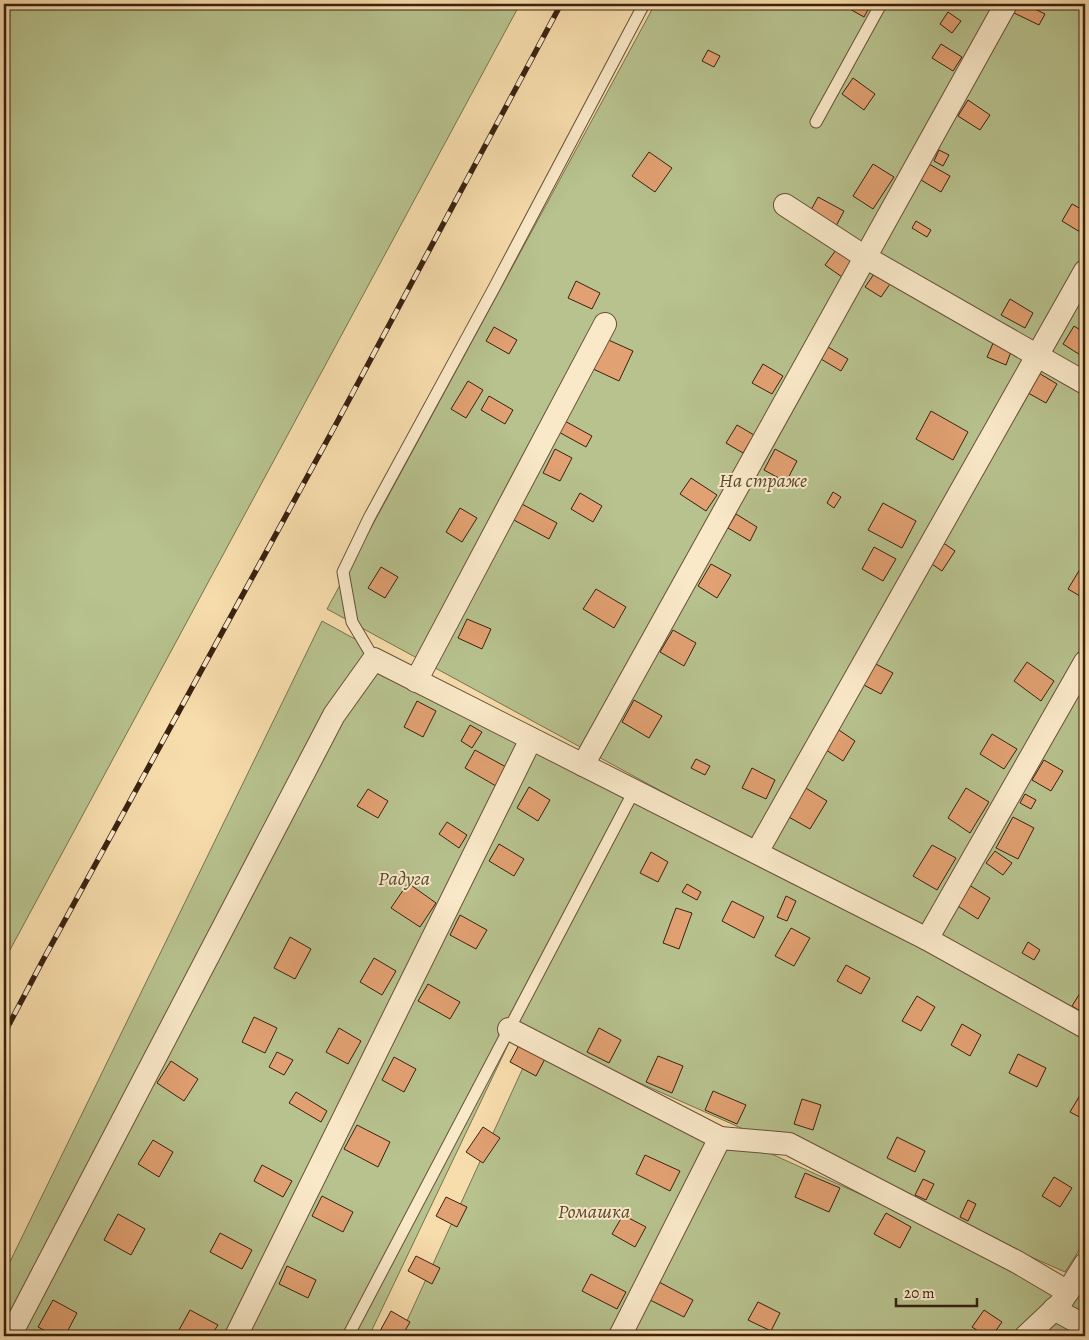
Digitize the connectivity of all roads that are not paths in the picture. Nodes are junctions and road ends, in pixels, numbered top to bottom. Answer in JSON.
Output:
{"nodes":[{"id":1,"x":644,"y":4,"type":"edge"},
{"id":2,"x":881,"y":4,"type":"edge"},
{"id":3,"x":1006,"y":4,"type":"edge"},
{"id":4,"x":816,"y":122,"type":"dead end"},
{"id":5,"x":785,"y":205,"type":"dead end"},
{"id":6,"x":866,"y":257,"type":"junction"},
{"id":7,"x":1085,"y":270,"type":"edge"},
{"id":8,"x":605,"y":324,"type":"dead end"},
{"id":9,"x":1038,"y":355,"type":"junction"},
{"id":10,"x":1085,"y":383,"type":"edge"},
{"id":11,"x":374,"y":659,"type":"junction"},
{"id":12,"x":1085,"y":662,"type":"edge"},
{"id":13,"x":416,"y":681,"type":"junction"},
{"id":14,"x":531,"y":739,"type":"junction"},
{"id":15,"x":583,"y":765,"type":"junction"},
{"id":16,"x":634,"y":791,"type":"junction"},
{"id":17,"x":757,"y":852,"type":"junction"},
{"id":18,"x":927,"y":939,"type":"junction"},
{"id":19,"x":1085,"y":1027,"type":"edge"},
{"id":20,"x":509,"y":1029,"type":"junction"},
{"id":21,"x":720,"y":1138,"type":"junction"},
{"id":22,"x":1085,"y":1264,"type":"edge"},
{"id":23,"x":1061,"y":1301,"type":"junction"},
{"id":24,"x":1085,"y":1326,"type":"edge"},
{"id":25,"x":10,"y":1336,"type":"edge"},
{"id":26,"x":236,"y":1336,"type":"edge"},
{"id":27,"x":348,"y":1336,"type":"edge"},
{"id":28,"x":620,"y":1336,"type":"edge"},
{"id":29,"x":1026,"y":1336,"type":"edge"}],
"edges":[{"from":1,"to":11,"type":"lane"},
{"from":2,"to":4,"type":"lane"},
{"from":3,"to":6,"type":"street"},
{"from":5,"to":6,"type":"street"},
{"from":6,"to":9,"type":"street"},
{"from":6,"to":15,"type":"street"},
{"from":7,"to":9,"type":"street"},
{"from":8,"to":13,"type":"street"},
{"from":9,"to":10,"type":"street"},
{"from":9,"to":17,"type":"street"},
{"from":11,"to":13,"type":"street"},
{"from":11,"to":25,"type":"street"},
{"from":12,"to":18,"type":"street"},
{"from":13,"to":14,"type":"street"},
{"from":14,"to":15,"type":"street"},
{"from":14,"to":26,"type":"street"},
{"from":15,"to":16,"type":"street"},
{"from":16,"to":17,"type":"street"},
{"from":16,"to":20,"type":"lane"},
{"from":17,"to":18,"type":"street"},
{"from":18,"to":19,"type":"street"},
{"from":20,"to":21,"type":"street"},
{"from":20,"to":27,"type":"lane"},
{"from":21,"to":23,"type":"street"},
{"from":21,"to":28,"type":"street"},
{"from":22,"to":23,"type":"street"},
{"from":23,"to":24,"type":"street"},
{"from":23,"to":29,"type":"street"}]}
